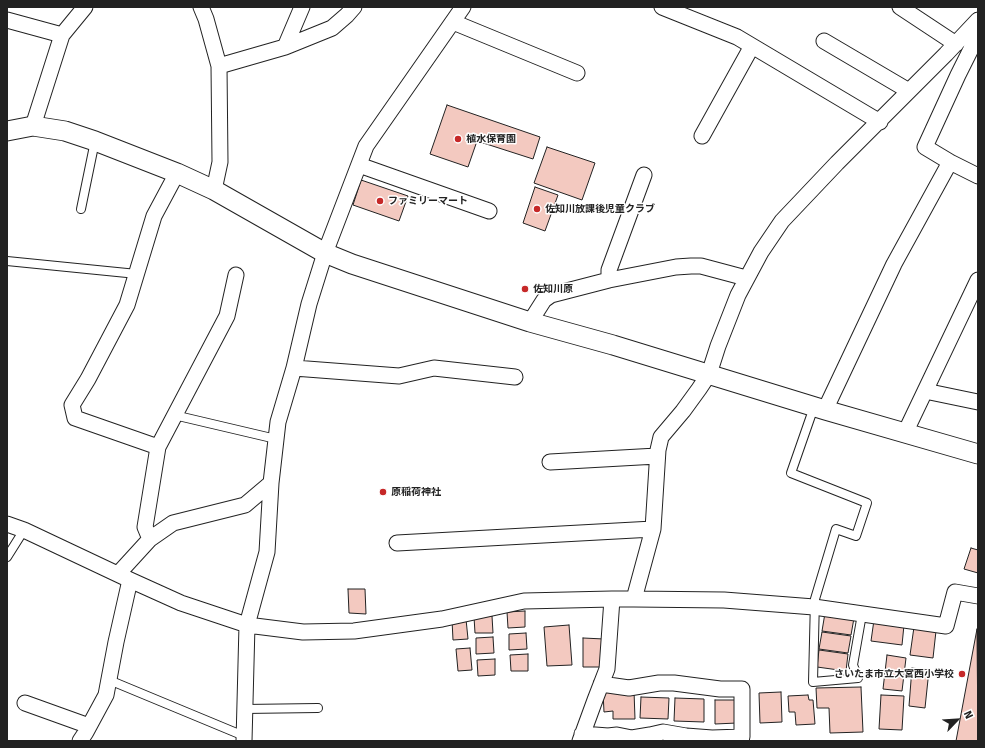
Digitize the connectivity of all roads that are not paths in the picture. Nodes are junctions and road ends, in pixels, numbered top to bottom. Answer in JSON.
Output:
{"nodes":[{"id":1,"x":85,"y":7,"type":"edge"},
{"id":2,"x":201,"y":7,"type":"edge"},
{"id":3,"x":302,"y":7,"type":"edge"},
{"id":4,"x":354,"y":7,"type":"edge"},
{"id":5,"x":463,"y":7,"type":"edge"},
{"id":6,"x":662,"y":7,"type":"edge"},
{"id":7,"x":900,"y":7,"type":"edge"},
{"id":8,"x":7,"y":20,"type":"edge"},
{"id":9,"x":978,"y":20,"type":"edge"},
{"id":10,"x":452,"y":22,"type":"junction"},
{"id":11,"x":62,"y":35,"type":"junction"},
{"id":12,"x":978,"y":35,"type":"edge"},
{"id":13,"x":824,"y":41,"type":"dead end"},
{"id":14,"x":956,"y":44,"type":"junction"},
{"id":15,"x":752,"y":46,"type":"junction"},
{"id":16,"x":286,"y":47,"type":"junction"},
{"id":17,"x":219,"y":66,"type":"junction"},
{"id":18,"x":577,"y":73,"type":"dead end"},
{"id":19,"x":909,"y":91,"type":"junction"},
{"id":20,"x":880,"y":122,"type":"junction"},
{"id":21,"x":32,"y":126,"type":"junction"},
{"id":22,"x":7,"y":131,"type":"edge"},
{"id":23,"x":702,"y":136,"type":"dead end"},
{"id":24,"x":95,"y":141,"type":"junction"},
{"id":25,"x":950,"y":162,"type":"junction"},
{"id":26,"x":359,"y":165,"type":"junction"},
{"id":27,"x":177,"y":174,"type":"junction"},
{"id":28,"x":644,"y":175,"type":"dead end"},
{"id":29,"x":978,"y":176,"type":"edge"},
{"id":30,"x":214,"y":190,"type":"junction"},
{"id":31,"x":81,"y":209,"type":"dead end"},
{"id":32,"x":489,"y":211,"type":"dead end"},
{"id":33,"x":325,"y":253,"type":"junction"},
{"id":34,"x":7,"y":261,"type":"edge"},
{"id":35,"x":137,"y":274,"type":"junction"},
{"id":36,"x":236,"y":275,"type":"dead end"},
{"id":37,"x":746,"y":278,"type":"junction"},
{"id":38,"x":609,"y":280,"type":"junction"},
{"id":39,"x":978,"y":280,"type":"edge"},
{"id":40,"x":530,"y":322,"type":"junction"},
{"id":41,"x":294,"y":368,"type":"junction"},
{"id":42,"x":709,"y":374,"type":"junction"},
{"id":43,"x":515,"y":377,"type":"dead end"},
{"id":44,"x":925,"y":391,"type":"junction"},
{"id":45,"x":978,"y":402,"type":"edge"},
{"id":46,"x":820,"y":408,"type":"junction"},
{"id":47,"x":174,"y":416,"type":"junction"},
{"id":48,"x":905,"y":433,"type":"junction"},
{"id":49,"x":276,"y":439,"type":"junction"},
{"id":50,"x":158,"y":447,"type":"junction"},
{"id":51,"x":978,"y":454,"type":"edge"},
{"id":52,"x":657,"y":456,"type":"junction"},
{"id":53,"x":550,"y":462,"type":"dead end"},
{"id":54,"x":271,"y":483,"type":"junction"},
{"id":55,"x":7,"y":524,"type":"edge"},
{"id":56,"x":652,"y":529,"type":"junction"},
{"id":57,"x":24,"y":530,"type":"junction"},
{"id":58,"x":150,"y":538,"type":"junction"},
{"id":59,"x":397,"y":544,"type":"dead end"},
{"id":60,"x":7,"y":558,"type":"edge"},
{"id":61,"x":124,"y":577,"type":"junction"},
{"id":62,"x":978,"y":596,"type":"edge"},
{"id":63,"x":612,"y":599,"type":"junction"},
{"id":64,"x":634,"y":599,"type":"junction"},
{"id":65,"x":814,"y":607,"type":"junction"},
{"id":66,"x":862,"y":614,"type":"junction"},
{"id":67,"x":247,"y":625,"type":"junction"},
{"id":68,"x":109,"y":680,"type":"junction"},
{"id":69,"x":601,"y":684,"type":"junction"},
{"id":70,"x":25,"y":703,"type":"dead end"},
{"id":71,"x":318,"y":708,"type":"dead end"},
{"id":72,"x":244,"y":709,"type":"junction"},
{"id":73,"x":89,"y":726,"type":"junction"},
{"id":74,"x":581,"y":738,"type":"edge"},
{"id":75,"x":244,"y":739,"type":"edge"},
{"id":76,"x":80,"y":741,"type":"edge"}],
"edges":[{"from":1,"to":11,"type":"street"},
{"from":2,"to":17,"type":"street"},
{"from":3,"to":16,"type":"street"},
{"from":4,"to":16,"type":"street"},
{"from":5,"to":10,"type":"street"},
{"from":6,"to":15,"type":"street"},
{"from":7,"to":14,"type":"street"},
{"from":8,"to":11,"type":"street"},
{"from":9,"to":14,"type":"street"},
{"from":10,"to":18,"type":"street"},
{"from":10,"to":26,"type":"street"},
{"from":11,"to":21,"type":"street"},
{"from":12,"to":25,"type":"street"},
{"from":13,"to":19,"type":"street"},
{"from":14,"to":19,"type":"street"},
{"from":15,"to":20,"type":"street"},
{"from":15,"to":23,"type":"street"},
{"from":16,"to":17,"type":"street"},
{"from":17,"to":30,"type":"street"},
{"from":19,"to":20,"type":"street"},
{"from":20,"to":37,"type":"street"},
{"from":21,"to":22,"type":"street"},
{"from":21,"to":24,"type":"street"},
{"from":24,"to":27,"type":"street"},
{"from":24,"to":31,"type":"lane"},
{"from":25,"to":29,"type":"street"},
{"from":25,"to":46,"type":"street"},
{"from":26,"to":32,"type":"street"},
{"from":26,"to":33,"type":"street"},
{"from":27,"to":30,"type":"street"},
{"from":27,"to":35,"type":"street"},
{"from":28,"to":38,"type":"street"},
{"from":30,"to":33,"type":"street"},
{"from":33,"to":40,"type":"street"},
{"from":33,"to":41,"type":"street"},
{"from":34,"to":35,"type":"lane"},
{"from":35,"to":50,"type":"street"},
{"from":36,"to":47,"type":"street"},
{"from":37,"to":38,"type":"street"},
{"from":37,"to":42,"type":"street"},
{"from":38,"to":40,"type":"street"},
{"from":39,"to":44,"type":"street"},
{"from":40,"to":42,"type":"street"},
{"from":41,"to":43,"type":"street"},
{"from":41,"to":49,"type":"street"},
{"from":42,"to":46,"type":"street"},
{"from":42,"to":52,"type":"street"},
{"from":44,"to":45,"type":"street"},
{"from":44,"to":48,"type":"street"},
{"from":46,"to":48,"type":"street"},
{"from":46,"to":65,"type":"lane"},
{"from":47,"to":49,"type":"lane"},
{"from":47,"to":50,"type":"street"},
{"from":48,"to":51,"type":"street"},
{"from":49,"to":54,"type":"street"},
{"from":50,"to":58,"type":"street"},
{"from":52,"to":53,"type":"street"},
{"from":52,"to":56,"type":"street"},
{"from":54,"to":58,"type":"street"},
{"from":54,"to":67,"type":"street"},
{"from":55,"to":57,"type":"street"},
{"from":56,"to":59,"type":"street"},
{"from":56,"to":64,"type":"street"},
{"from":57,"to":60,"type":"lane"},
{"from":57,"to":61,"type":"street"},
{"from":58,"to":61,"type":"street"},
{"from":61,"to":67,"type":"street"},
{"from":61,"to":68,"type":"street"},
{"from":62,"to":66,"type":"street"},
{"from":63,"to":64,"type":"street"},
{"from":63,"to":67,"type":"street"},
{"from":63,"to":69,"type":"street"},
{"from":64,"to":65,"type":"street"},
{"from":65,"to":66,"type":"street"},
{"from":65,"to":66,"type":"lane"},
{"from":67,"to":72,"type":"street"},
{"from":68,"to":73,"type":"street"},
{"from":68,"to":75,"type":"lane"},
{"from":69,"to":74,"type":"street"},
{"from":69,"to":74,"type":"street"},
{"from":70,"to":73,"type":"street"},
{"from":71,"to":72,"type":"lane"},
{"from":72,"to":75,"type":"street"},
{"from":73,"to":76,"type":"street"}]}
